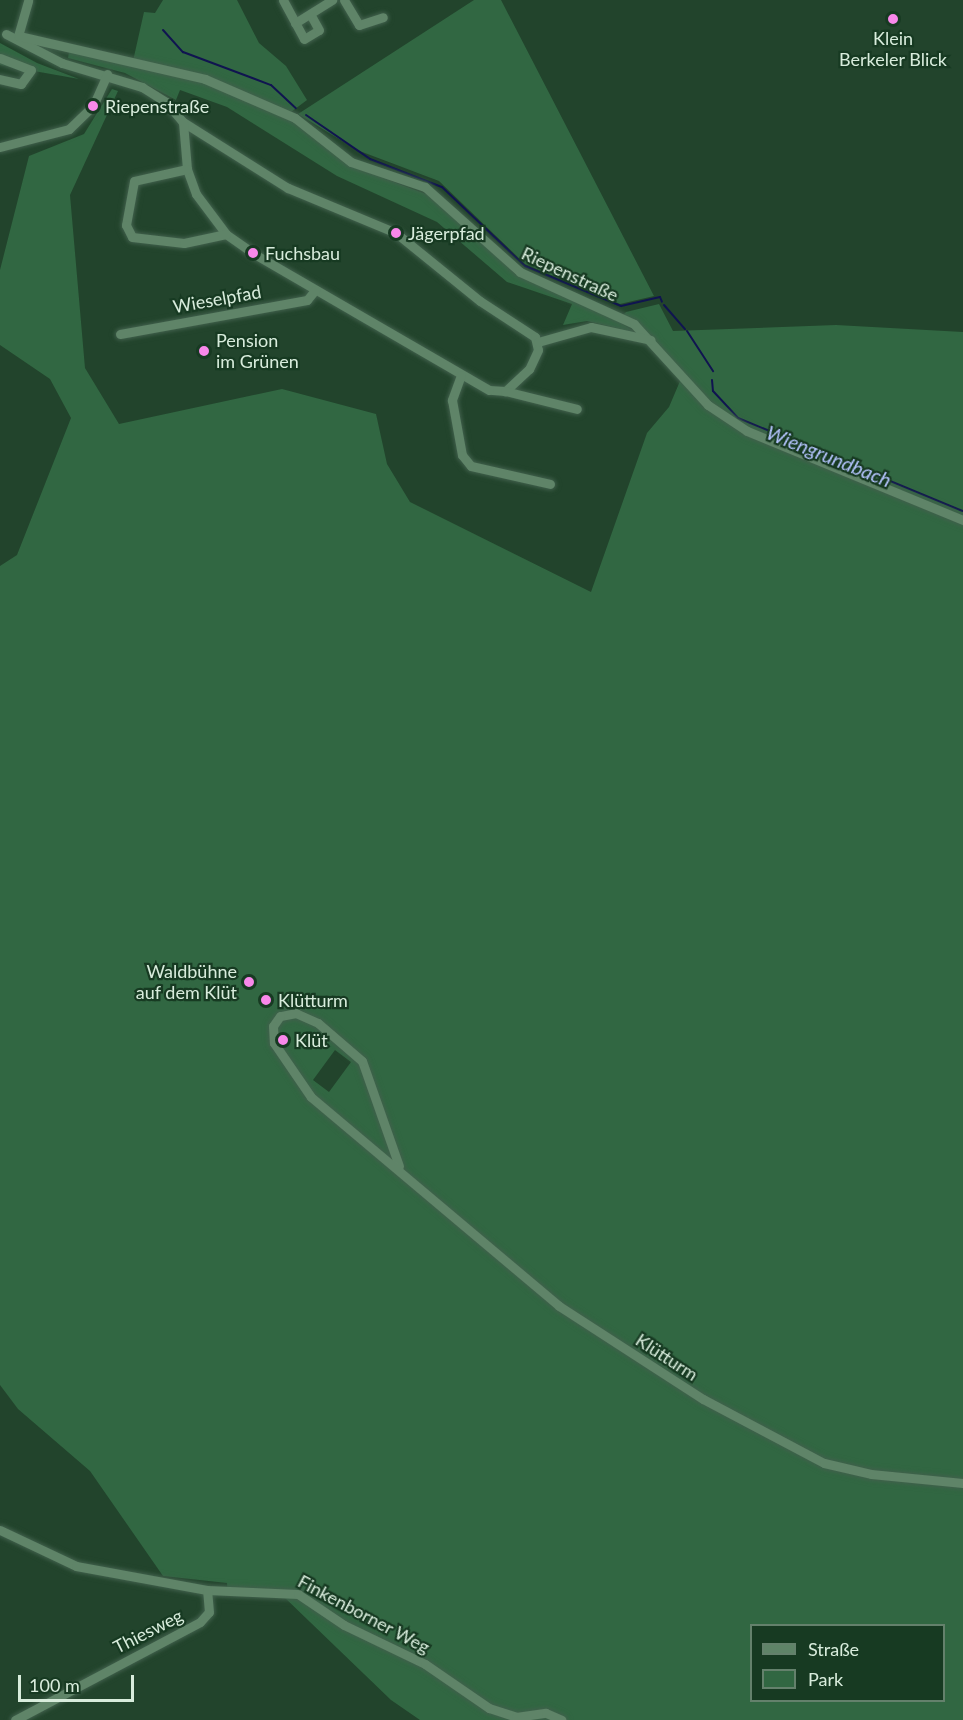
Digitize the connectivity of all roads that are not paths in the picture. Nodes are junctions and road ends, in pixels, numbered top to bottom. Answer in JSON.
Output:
{"nodes":[{"id":1,"x":28,"y":0,"type":"edge"},
{"id":2,"x":283,"y":0,"type":"edge"},
{"id":3,"x":332,"y":0,"type":"edge"},
{"id":4,"x":344,"y":0,"type":"edge"},
{"id":5,"x":310,"y":14,"type":"junction"},
{"id":6,"x":383,"y":17,"type":"dead end"},
{"id":7,"x":295,"y":22,"type":"junction"},
{"id":8,"x":3,"y":34,"type":"edge"},
{"id":9,"x":18,"y":36,"type":"junction"},
{"id":10,"x":60,"y":45,"type":"junction"},
{"id":11,"x":0,"y":58,"type":"edge"},
{"id":12,"x":62,"y":63,"type":"junction"},
{"id":13,"x":107,"y":74,"type":"junction"},
{"id":14,"x":0,"y":79,"type":"edge"},
{"id":15,"x":183,"y":122,"type":"junction"},
{"id":16,"x":0,"y":147,"type":"edge"},
{"id":17,"x":187,"y":169,"type":"junction"},
{"id":18,"x":226,"y":234,"type":"junction"},
{"id":19,"x":315,"y":290,"type":"junction"},
{"id":20,"x":120,"y":333,"type":"dead end"},
{"id":21,"x":653,"y":340,"type":"junction"},
{"id":22,"x":538,"y":342,"type":"junction"},
{"id":23,"x":461,"y":375,"type":"junction"},
{"id":24,"x":505,"y":391,"type":"junction"},
{"id":25,"x":577,"y":409,"type":"dead end"},
{"id":26,"x":550,"y":484,"type":"dead end"},
{"id":27,"x":963,"y":520,"type":"edge"},
{"id":28,"x":399,"y":1166,"type":"junction"},
{"id":29,"x":963,"y":1482,"type":"edge"},
{"id":30,"x":0,"y":1530,"type":"edge"},
{"id":31,"x":207,"y":1590,"type":"junction"},
{"id":32,"x":15,"y":1720,"type":"edge"},
{"id":33,"x":562,"y":1720,"type":"edge"}],
"edges":[{"from":1,"to":9,"type":"street"},
{"from":2,"to":7,"type":"street"},
{"from":3,"to":5,"type":"street"},
{"from":4,"to":6,"type":"street"},
{"from":5,"to":7,"type":"street"},
{"from":5,"to":7,"type":"street"},
{"from":8,"to":9,"type":"street","name":"Riepenstraße"},
{"from":8,"to":12,"type":"street"},
{"from":9,"to":10,"type":"street","name":"Riepenstraße"},
{"from":10,"to":12,"type":"street"},
{"from":10,"to":21,"type":"street","name":"Riepenstraße"},
{"from":11,"to":14,"type":"street"},
{"from":12,"to":13,"type":"street"},
{"from":13,"to":15,"type":"street"},
{"from":13,"to":16,"type":"street"},
{"from":15,"to":17,"type":"street"},
{"from":15,"to":22,"type":"street"},
{"from":17,"to":18,"type":"street"},
{"from":17,"to":18,"type":"street"},
{"from":18,"to":19,"type":"street"},
{"from":19,"to":20,"type":"street","name":"Wieselpfad"},
{"from":19,"to":23,"type":"street"},
{"from":21,"to":22,"type":"street"},
{"from":21,"to":27,"type":"street","name":"Riepenstraße"},
{"from":22,"to":24,"type":"street"},
{"from":23,"to":24,"type":"street"},
{"from":23,"to":26,"type":"street"},
{"from":24,"to":25,"type":"street"},
{"from":28,"to":28,"type":"street","name":"Klütturm"},
{"from":28,"to":29,"type":"street","name":"Klütturm"},
{"from":30,"to":31,"type":"street","name":"Finkenborner Weg"},
{"from":31,"to":32,"type":"street","name":"Thiesweg"},
{"from":31,"to":33,"type":"street","name":"Finkenborner Weg"}]}
